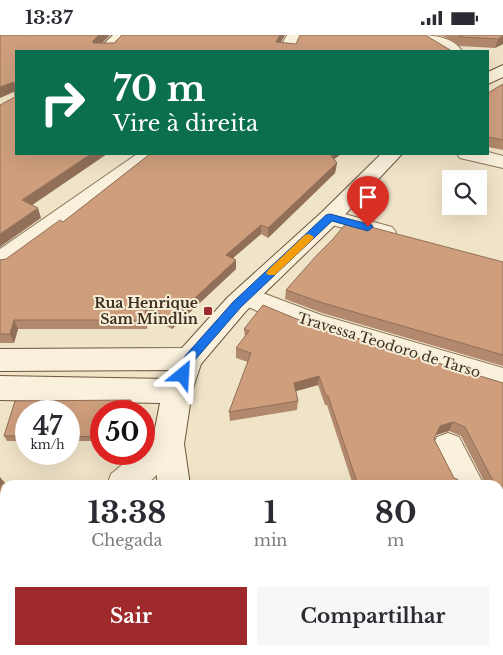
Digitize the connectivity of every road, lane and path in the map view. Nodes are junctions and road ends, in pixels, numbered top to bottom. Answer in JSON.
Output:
{"nodes":[{"id":1,"x":122,"y":35,"type":"edge"},
{"id":2,"x":295,"y":35,"type":"edge"},
{"id":3,"x":426,"y":35,"type":"edge"},
{"id":4,"x":105,"y":50,"type":"edge"},
{"id":5,"x":287,"y":50,"type":"edge"},
{"id":6,"x":452,"y":50,"type":"edge"},
{"id":7,"x":149,"y":155,"type":"edge"},
{"id":8,"x":391,"y":155,"type":"edge"},
{"id":9,"x":472,"y":155,"type":"edge"},
{"id":10,"x":503,"y":162,"type":"edge"},
{"id":11,"x":330,"y":217,"type":"junction"},
{"id":12,"x":407,"y":238,"type":"edge"},
{"id":13,"x":0,"y":261,"type":"edge"},
{"id":14,"x":247,"y":296,"type":"junction"},
{"id":15,"x":189,"y":359,"type":"junction"},
{"id":16,"x":0,"y":360,"type":"edge"},
{"id":17,"x":503,"y":380,"type":"edge"},
{"id":18,"x":0,"y":388,"type":"edge"},
{"id":19,"x":177,"y":391,"type":"junction"},
{"id":20,"x":168,"y":444,"type":"junction"},
{"id":21,"x":448,"y":447,"type":"dead end"},
{"id":22,"x":129,"y":480,"type":"edge"},
{"id":23,"x":173,"y":480,"type":"edge"},
{"id":24,"x":465,"y":480,"type":"edge"}],
"edges":[{"from":1,"to":4,"type":"street"},
{"from":2,"to":5,"type":"street"},
{"from":3,"to":6,"type":"street"},
{"from":7,"to":13,"type":"street"},
{"from":8,"to":11,"type":"street"},
{"from":9,"to":10,"type":"street"},
{"from":11,"to":12,"type":"street"},
{"from":11,"to":14,"type":"street"},
{"from":14,"to":15,"type":"street"},
{"from":14,"to":17,"type":"street","name":"Travessa Teodoro de Tarso"},
{"from":15,"to":16,"type":"street"},
{"from":15,"to":19,"type":"street"},
{"from":18,"to":19,"type":"street"},
{"from":19,"to":20,"type":"street"},
{"from":20,"to":22,"type":"street"},
{"from":20,"to":23,"type":"street"},
{"from":21,"to":24,"type":"street"}]}
